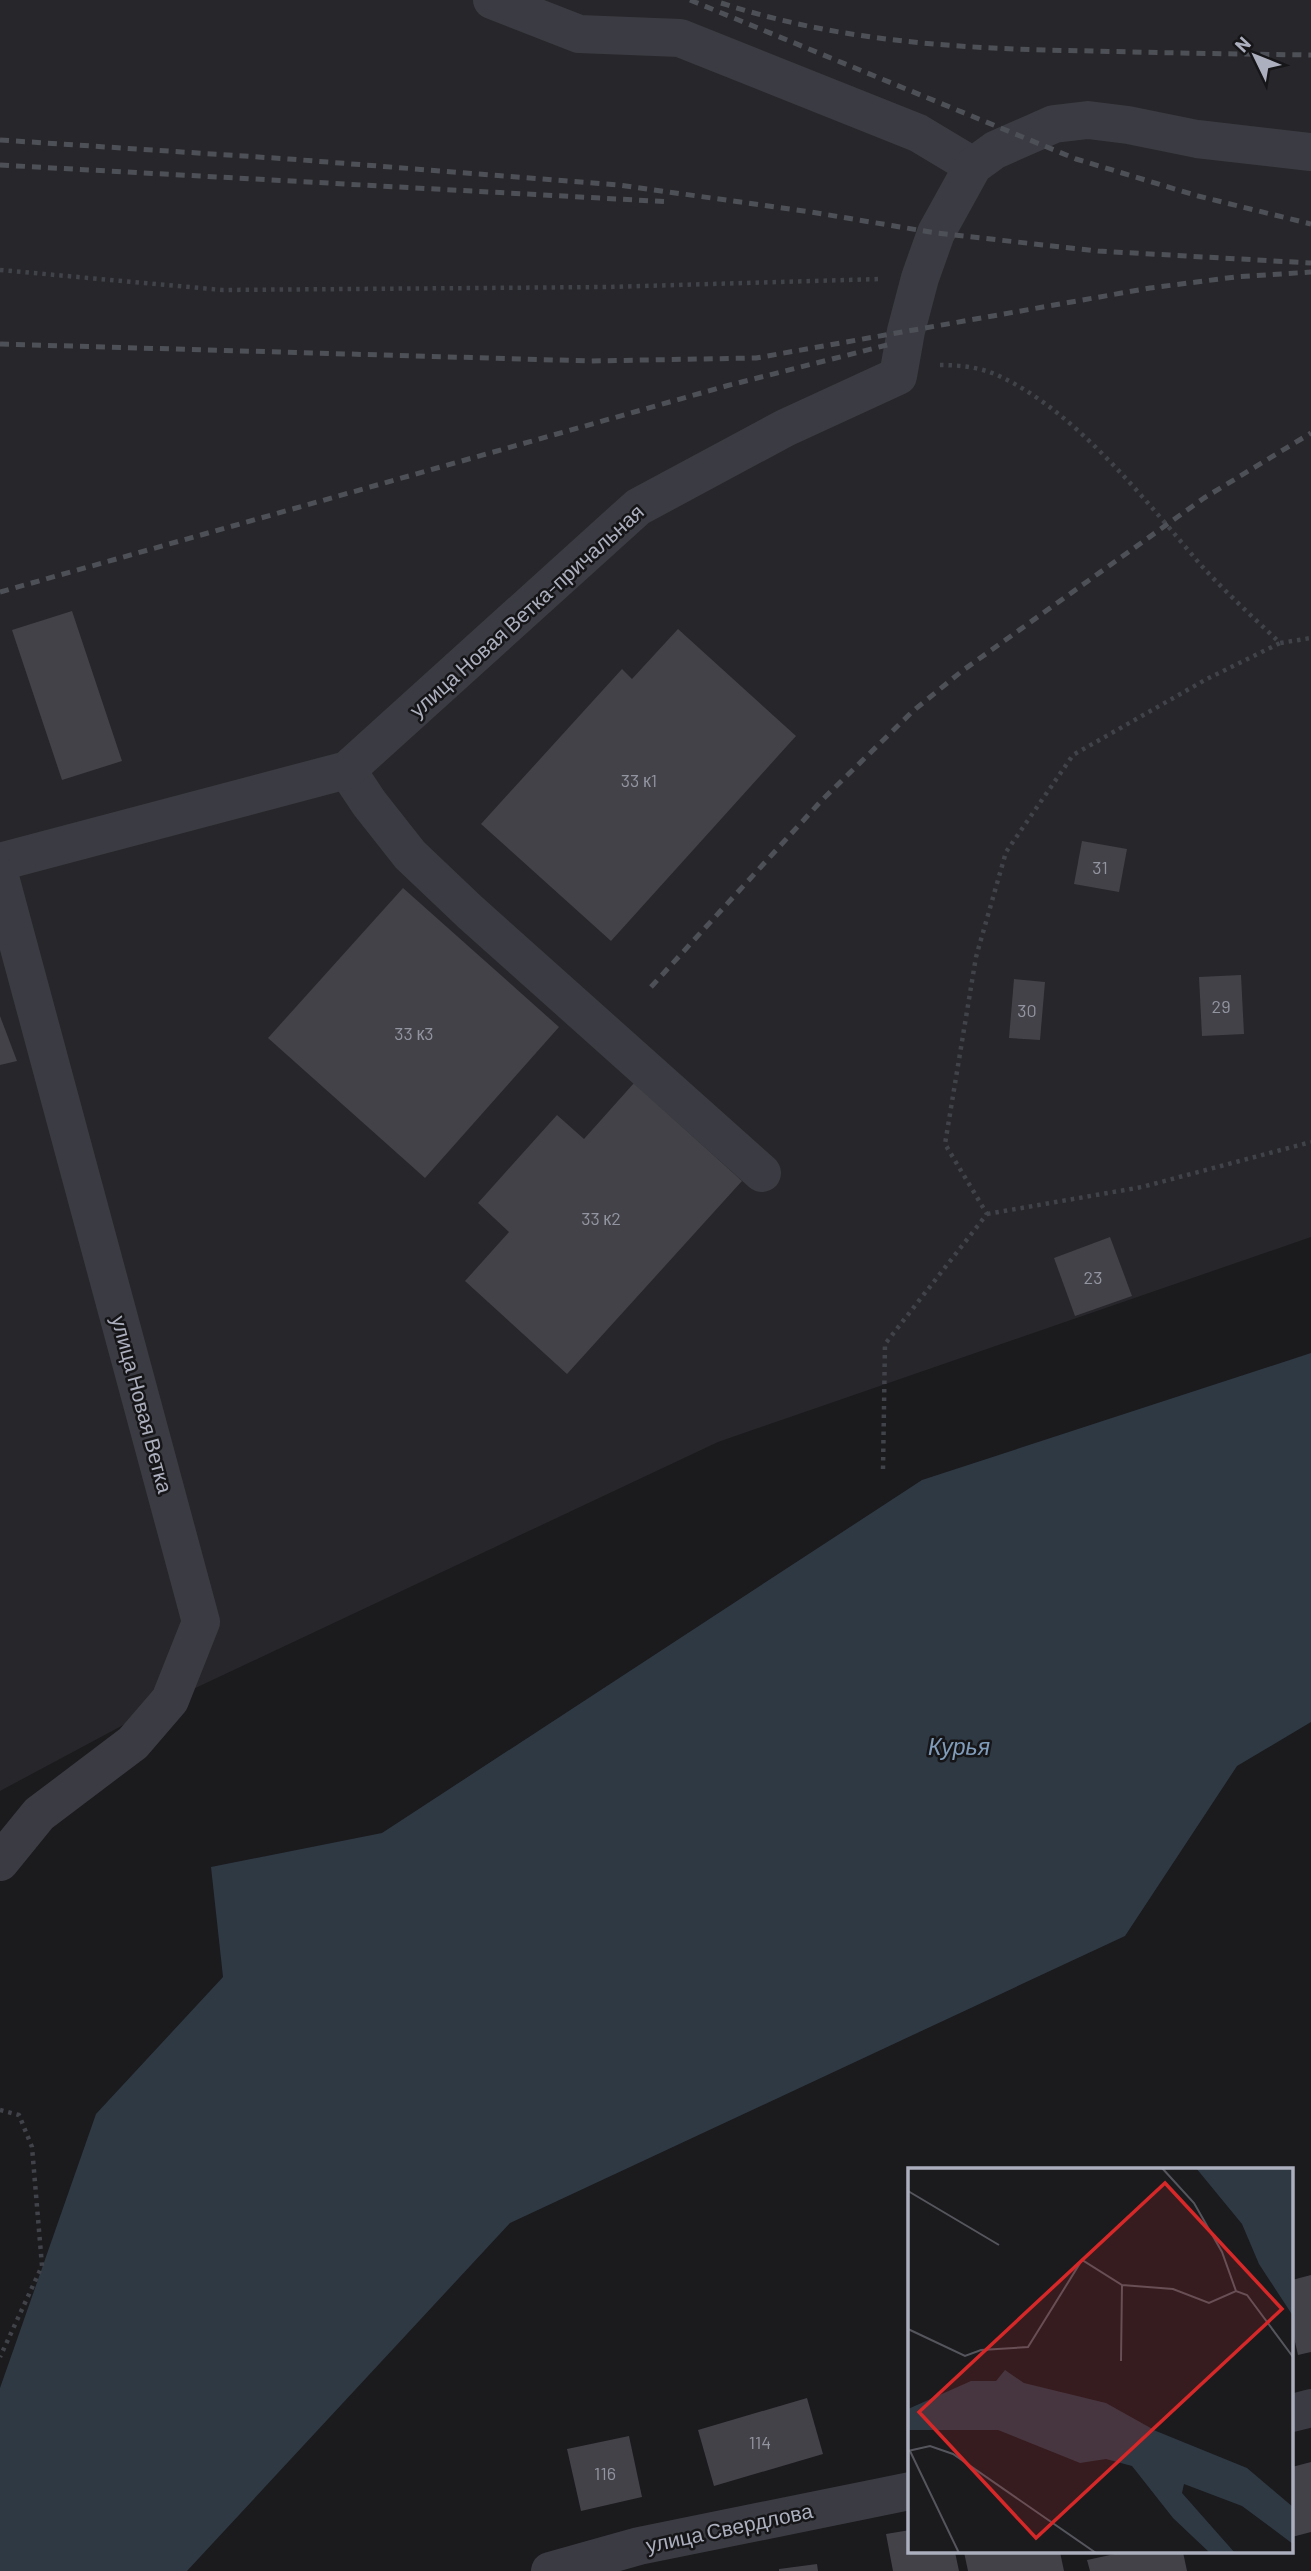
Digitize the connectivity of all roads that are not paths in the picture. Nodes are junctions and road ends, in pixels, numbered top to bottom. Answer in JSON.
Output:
{"nodes":[{"id":1,"x":492,"y":0,"type":"edge"},
{"id":2,"x":1311,"y":152,"type":"edge"},
{"id":3,"x":973,"y":166,"type":"junction"},
{"id":4,"x":347,"y":770,"type":"junction"},
{"id":5,"x":0,"y":862,"type":"edge"},
{"id":6,"x":0,"y":877,"type":"edge"},
{"id":7,"x":762,"y":1173,"type":"dead end"},
{"id":8,"x":0,"y":1862,"type":"edge"},
{"id":9,"x":908,"y":2491,"type":"edge"},
{"id":10,"x":550,"y":2571,"type":"edge"}],
"edges":[{"from":1,"to":3,"type":"street"},
{"from":2,"to":3,"type":"street"},
{"from":3,"to":4,"type":"street","name":"улица Новая Ветка-причальная"},
{"from":4,"to":5,"type":"street","name":"улица Новая Ветка-причальная"},
{"from":4,"to":7,"type":"street"},
{"from":6,"to":8,"type":"street","name":"улица Новая Ветка"},
{"from":9,"to":10,"type":"street","name":"улица Свердлова"}]}
